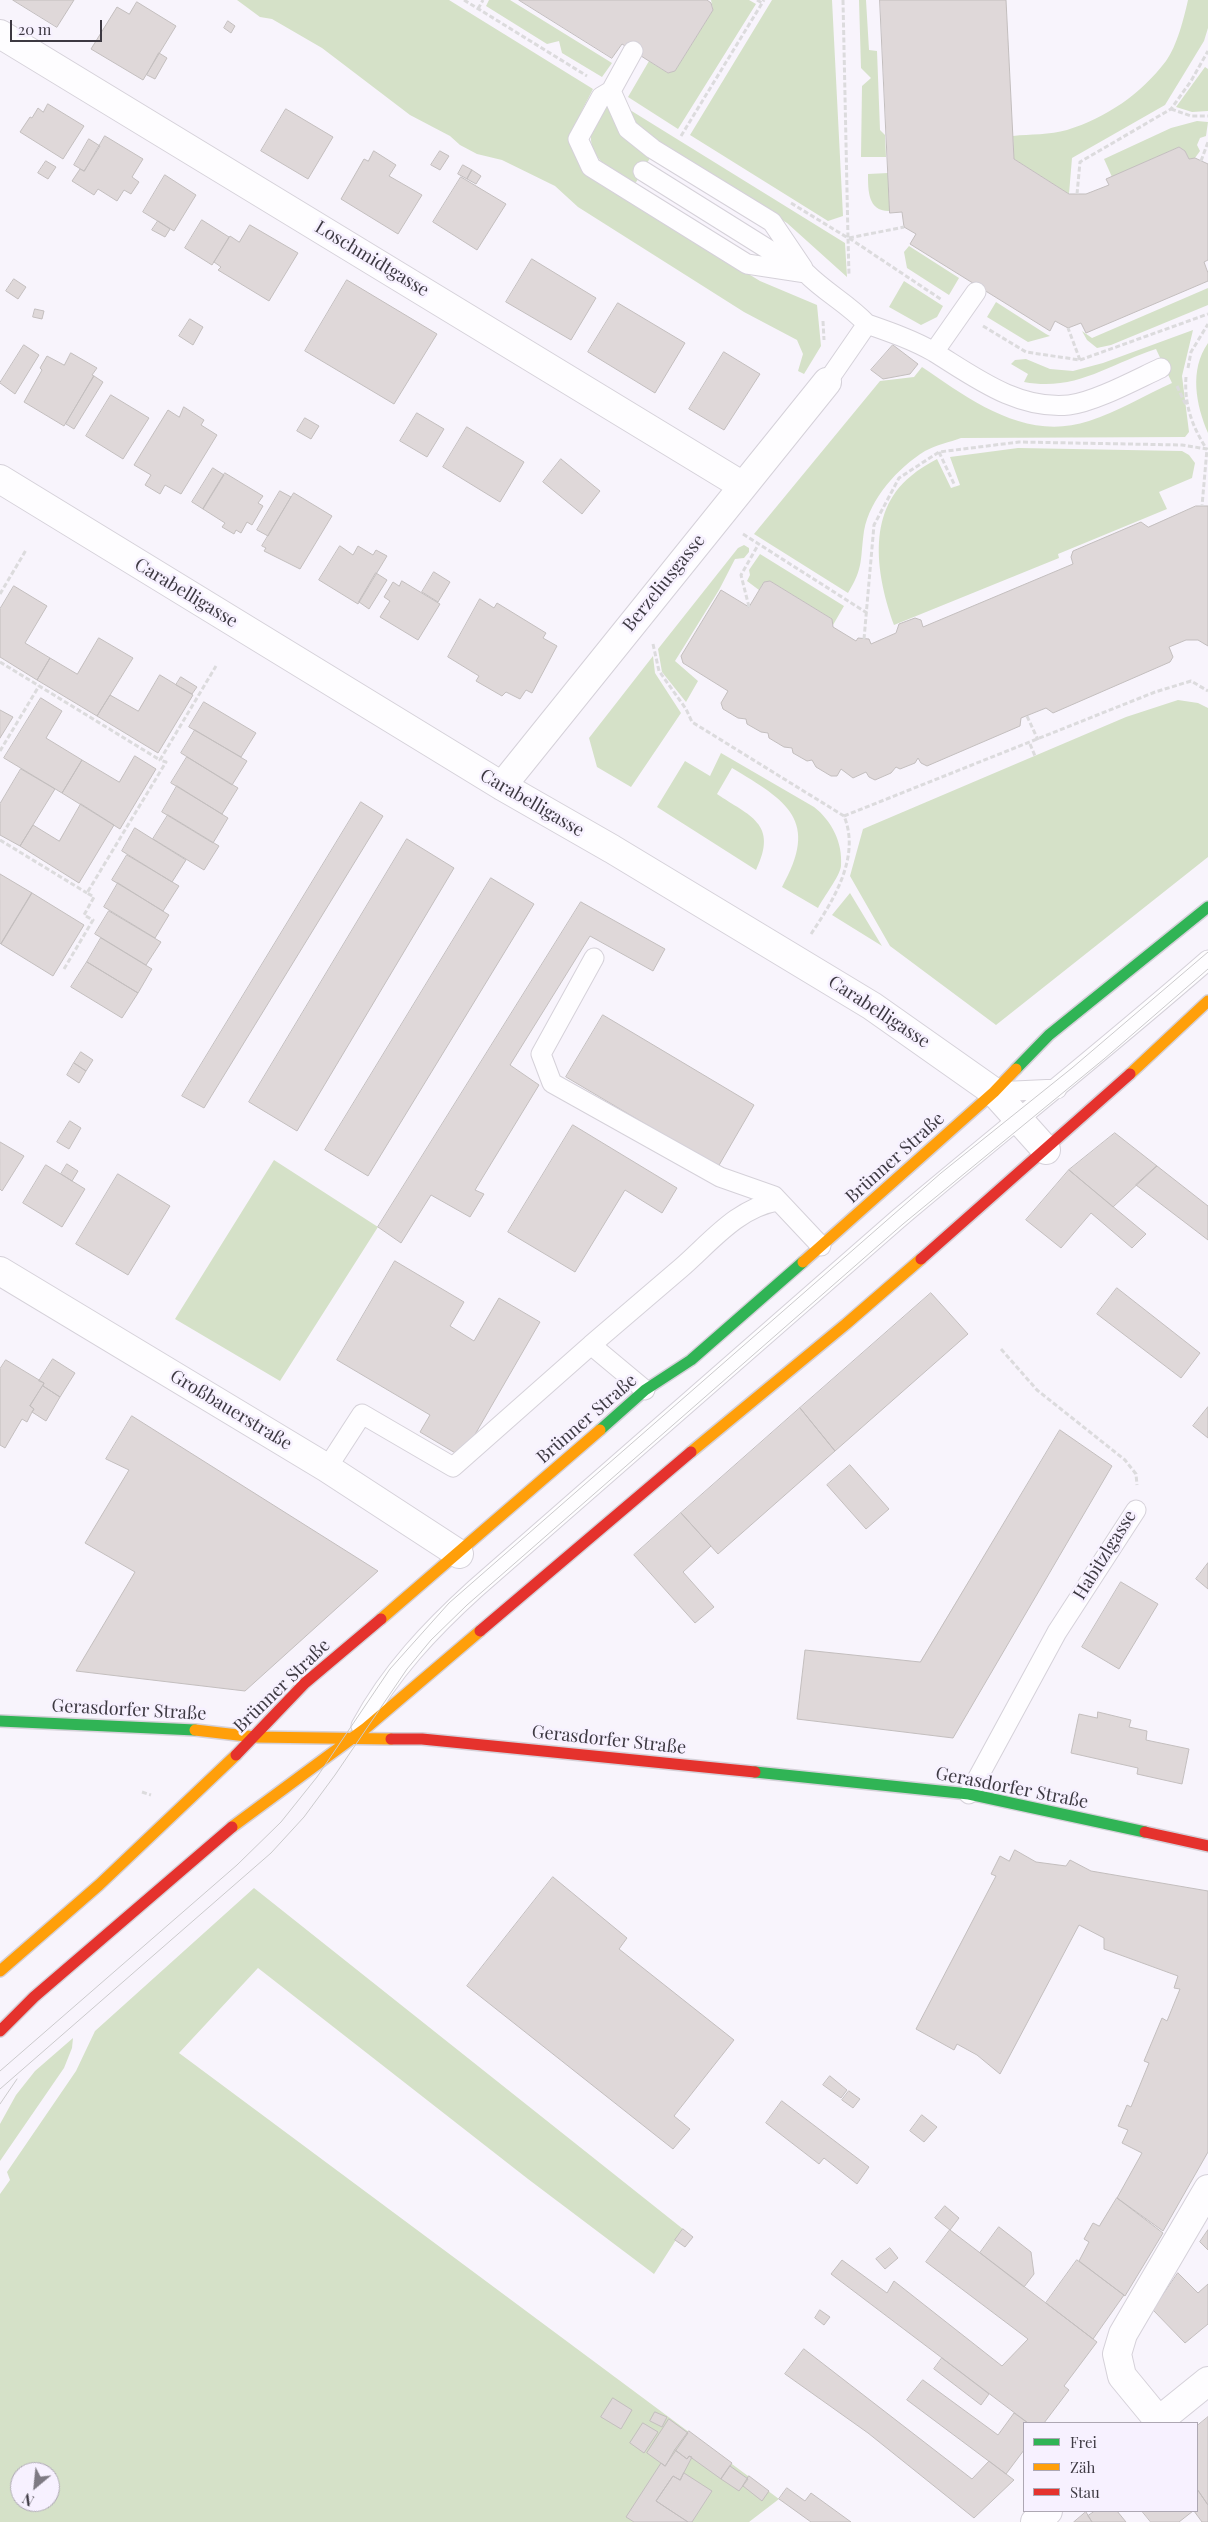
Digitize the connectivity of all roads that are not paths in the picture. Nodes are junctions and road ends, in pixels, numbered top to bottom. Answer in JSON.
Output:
{"nodes":[{"id":1,"x":0,"y":34,"type":"edge"},
{"id":2,"x":633,"y":51,"type":"dead end"},
{"id":3,"x":611,"y":91,"type":"junction"},
{"id":4,"x":643,"y":171,"type":"dead end"},
{"id":5,"x":806,"y":273,"type":"junction"},
{"id":6,"x":976,"y":292,"type":"dead end"},
{"id":7,"x":867,"y":324,"type":"junction"},
{"id":8,"x":934,"y":352,"type":"junction"},
{"id":9,"x":1161,"y":368,"type":"dead end"},
{"id":10,"x":827,"y":382,"type":"joint"},
{"id":11,"x":0,"y":479,"type":"edge"},
{"id":12,"x":743,"y":486,"type":"junction"},
{"id":13,"x":502,"y":786,"type":"junction"},
{"id":14,"x":1208,"y":907,"type":"edge"},
{"id":15,"x":594,"y":958,"type":"dead end"},
{"id":16,"x":1208,"y":960,"type":"edge"},
{"id":17,"x":1204,"y":1011,"type":"edge"},
{"id":18,"x":1057,"y":1089,"type":"junction"},
{"id":19,"x":994,"y":1092,"type":"junction"},
{"id":20,"x":1018,"y":1120,"type":"junction"},
{"id":21,"x":1046,"y":1150,"type":"junction"},
{"id":22,"x":776,"y":1199,"type":"junction"},
{"id":23,"x":821,"y":1246,"type":"junction"},
{"id":24,"x":0,"y":1271,"type":"edge"},
{"id":25,"x":591,"y":1345,"type":"junction"},
{"id":26,"x":645,"y":1390,"type":"junction"},
{"id":27,"x":327,"y":1468,"type":"junction"},
{"id":28,"x":1136,"y":1510,"type":"road end"},
{"id":29,"x":459,"y":1554,"type":"junction"},
{"id":30,"x":0,"y":1720,"type":"edge"},
{"id":31,"x":255,"y":1737,"type":"junction"},
{"id":32,"x":354,"y":1738,"type":"junction"},
{"id":33,"x":969,"y":1794,"type":"junction"},
{"id":34,"x":1208,"y":1846,"type":"edge"},
{"id":35,"x":0,"y":1971,"type":"edge"},
{"id":36,"x":0,"y":2031,"type":"edge"},
{"id":37,"x":1208,"y":2189,"type":"edge"},
{"id":38,"x":1208,"y":2381,"type":"edge"},
{"id":39,"x":1157,"y":2422,"type":"edge"},
{"id":40,"x":1047,"y":2512,"type":"edge"},
{"id":41,"x":1035,"y":2522,"type":"edge"}],
"edges":[{"from":1,"to":12,"type":"street","name":"Loschmidtgasse"},
{"from":2,"to":3,"type":"lane"},
{"from":3,"to":5,"type":"lane"},
{"from":3,"to":5,"type":"lane"},
{"from":4,"to":5,"type":"lane"},
{"from":5,"to":7,"type":"lane"},
{"from":6,"to":8,"type":"lane"},
{"from":7,"to":8,"type":"lane"},
{"from":7,"to":10,"type":"lane"},
{"from":8,"to":9,"type":"lane"},
{"from":10,"to":12,"type":"street","name":"Berzeliusgasse"},
{"from":11,"to":13,"type":"street","name":"Carabelligasse"},
{"from":12,"to":13,"type":"street","name":"Berzeliusgasse"},
{"from":13,"to":19,"type":"street","name":"Carabelligasse"},
{"from":14,"to":19,"type":"main road","name":"Brünner Straße"},
{"from":15,"to":22,"type":"lane"},
{"from":16,"to":18,"type":"lane"},
{"from":17,"to":21,"type":"main road"},
{"from":18,"to":19,"type":"lane"},
{"from":18,"to":20,"type":"lane"},
{"from":19,"to":20,"type":"street","name":"Carabelligasse"},
{"from":19,"to":23,"type":"main road","name":"Brünner Straße"},
{"from":20,"to":21,"type":"street","name":"Carabelligasse"},
{"from":20,"to":32,"type":"lane"},
{"from":21,"to":32,"type":"main road"},
{"from":22,"to":23,"type":"lane"},
{"from":22,"to":25,"type":"lane"},
{"from":23,"to":26,"type":"main road","name":"Brünner Straße"},
{"from":24,"to":27,"type":"street","name":"Großbauerstraße"},
{"from":25,"to":26,"type":"lane"},
{"from":25,"to":27,"type":"lane"},
{"from":26,"to":29,"type":"main road","name":"Brünner Straße"},
{"from":27,"to":29,"type":"street","name":"Großbauerstraße"},
{"from":28,"to":33,"type":"lane","name":"Habitzlgasse"},
{"from":29,"to":31,"type":"main road","name":"Brünner Straße"},
{"from":30,"to":31,"type":"main road","name":"Gerasdorfer Straße"},
{"from":31,"to":32,"type":"main road","name":"Gerasdorfer Straße"},
{"from":31,"to":35,"type":"main road","name":"Brünner Straße"},
{"from":32,"to":33,"type":"main road","name":"Gerasdorfer Straße"},
{"from":32,"to":36,"type":"main road"},
{"from":33,"to":34,"type":"main road","name":"Gerasdorfer Straße"},
{"from":37,"to":39,"type":"street"},
{"from":38,"to":39,"type":"street"},
{"from":40,"to":41,"type":"street"}]}
